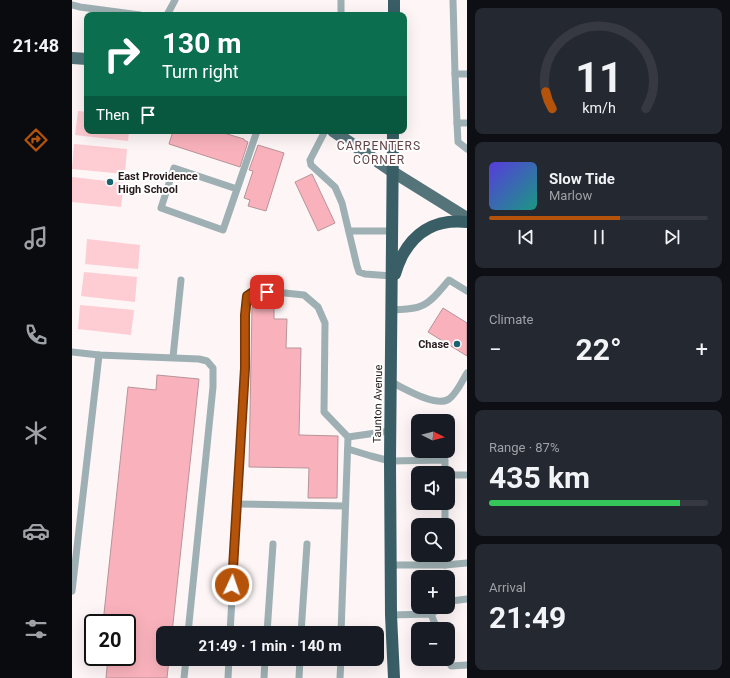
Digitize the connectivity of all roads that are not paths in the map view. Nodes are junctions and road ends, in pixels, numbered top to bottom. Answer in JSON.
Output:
{"nodes":[{"id":1,"x":175,"y":0,"type":"edge"},
{"id":2,"x":341,"y":0,"type":"edge"},
{"id":3,"x":394,"y":0,"type":"edge"},
{"id":4,"x":453,"y":0,"type":"edge"},
{"id":5,"x":72,"y":5,"type":"edge"},
{"id":6,"x":118,"y":12,"type":"edge"},
{"id":7,"x":168,"y":12,"type":"edge"},
{"id":8,"x":341,"y":12,"type":"edge"},
{"id":9,"x":394,"y":12,"type":"edge"},
{"id":10,"x":72,"y":58,"type":"edge"},
{"id":11,"x":84,"y":59,"type":"edge"},
{"id":12,"x":455,"y":74,"type":"junction"},
{"id":13,"x":467,"y":74,"type":"edge"},
{"id":14,"x":467,"y":122,"type":"edge"},
{"id":15,"x":457,"y":123,"type":"junction"},
{"id":16,"x":256,"y":134,"type":"edge"},
{"id":17,"x":323,"y":134,"type":"edge"},
{"id":18,"x":336,"y":134,"type":"edge"},
{"id":19,"x":393,"y":134,"type":"edge"},
{"id":20,"x":467,"y":149,"type":"edge"},
{"id":21,"x":393,"y":172,"type":"junction"},
{"id":22,"x":237,"y":189,"type":"junction"},
{"id":23,"x":467,"y":218,"type":"edge"},
{"id":24,"x":467,"y":222,"type":"edge"},
{"id":25,"x":392,"y":231,"type":"junction"},
{"id":26,"x":349,"y":232,"type":"junction"},
{"id":27,"x":181,"y":280,"type":"dead end"},
{"id":28,"x":392,"y":281,"type":"junction"},
{"id":29,"x":467,"y":291,"type":"edge"},
{"id":30,"x":392,"y":310,"type":"junction"},
{"id":31,"x":72,"y":352,"type":"edge"},
{"id":32,"x":99,"y":354,"type":"junction"},
{"id":33,"x":173,"y":357,"type":"junction"},
{"id":34,"x":467,"y":373,"type":"edge"},
{"id":35,"x":391,"y":382,"type":"junction"},
{"id":36,"x":390,"y":431,"type":"junction"},
{"id":37,"x":348,"y":437,"type":"junction"},
{"id":38,"x":348,"y":449,"type":"junction"},
{"id":39,"x":390,"y":461,"type":"junction"},
{"id":40,"x":445,"y":466,"type":"edge"},
{"id":41,"x":455,"y":475,"type":"edge"},
{"id":42,"x":467,"y":475,"type":"edge"},
{"id":43,"x":237,"y":504,"type":"junction"},
{"id":44,"x":345,"y":506,"type":"junction"},
{"id":45,"x":272,"y":544,"type":"dead end"},
{"id":46,"x":306,"y":544,"type":"dead end"},
{"id":47,"x":467,"y":563,"type":"edge"},
{"id":48,"x":391,"y":564,"type":"junction"},
{"id":49,"x":445,"y":565,"type":"joint"},
{"id":50,"x":72,"y":591,"type":"edge"},
{"id":51,"x":467,"y":599,"type":"edge"},
{"id":52,"x":455,"y":600,"type":"edge"},
{"id":53,"x":431,"y":614,"type":"joint"},
{"id":54,"x":391,"y":615,"type":"junction"},
{"id":55,"x":434,"y":622,"type":"edge"},
{"id":56,"x":189,"y":626,"type":"edge"},
{"id":57,"x":230,"y":626,"type":"edge"},
{"id":58,"x":267,"y":626,"type":"edge"},
{"id":59,"x":301,"y":626,"type":"edge"},
{"id":60,"x":342,"y":626,"type":"edge"},
{"id":61,"x":467,"y":665,"type":"edge"},
{"id":62,"x":185,"y":666,"type":"edge"},
{"id":63,"x":229,"y":666,"type":"edge"},
{"id":64,"x":265,"y":666,"type":"edge"},
{"id":65,"x":300,"y":666,"type":"edge"},
{"id":66,"x":341,"y":666,"type":"edge"},
{"id":67,"x":455,"y":666,"type":"edge"},
{"id":68,"x":184,"y":678,"type":"edge"},
{"id":69,"x":228,"y":678,"type":"edge"},
{"id":70,"x":264,"y":678,"type":"edge"},
{"id":71,"x":299,"y":678,"type":"edge"},
{"id":72,"x":340,"y":678,"type":"edge"},
{"id":73,"x":394,"y":678,"type":"edge"}],
"edges":[{"from":1,"to":7,"type":"lane"},
{"from":2,"to":8,"type":"lane"},
{"from":3,"to":9,"type":"highway"},
{"from":4,"to":12,"type":"lane"},
{"from":5,"to":6,"type":"lane"},
{"from":10,"to":11,"type":"main road"},
{"from":12,"to":13,"type":"lane"},
{"from":12,"to":15,"type":"lane"},
{"from":14,"to":15,"type":"lane"},
{"from":15,"to":20,"type":"lane"},
{"from":16,"to":22,"type":"lane"},
{"from":17,"to":26,"type":"lane"},
{"from":18,"to":21,"type":"main road"},
{"from":19,"to":21,"type":"highway","name":"Taunton Avenue"},
{"from":21,"to":23,"type":"main road"},
{"from":21,"to":25,"type":"highway","name":"Taunton Avenue"},
{"from":22,"to":22,"type":"lane"},
{"from":24,"to":28,"type":"highway"},
{"from":25,"to":26,"type":"lane"},
{"from":25,"to":28,"type":"highway","name":"Taunton Avenue"},
{"from":26,"to":28,"type":"lane"},
{"from":27,"to":33,"type":"lane"},
{"from":28,"to":30,"type":"highway","name":"Taunton Avenue"},
{"from":29,"to":30,"type":"lane"},
{"from":30,"to":35,"type":"highway","name":"Taunton Avenue"},
{"from":31,"to":32,"type":"lane"},
{"from":32,"to":33,"type":"lane"},
{"from":32,"to":50,"type":"lane"},
{"from":33,"to":56,"type":"lane"},
{"from":34,"to":35,"type":"lane"},
{"from":35,"to":36,"type":"highway","name":"Taunton Avenue"},
{"from":36,"to":37,"type":"lane"},
{"from":36,"to":39,"type":"highway","name":"Taunton Avenue"},
{"from":37,"to":38,"type":"lane"},
{"from":37,"to":43,"type":"lane"},
{"from":38,"to":39,"type":"lane"},
{"from":38,"to":44,"type":"lane"},
{"from":39,"to":40,"type":"lane"},
{"from":39,"to":48,"type":"highway","name":"Taunton Avenue"},
{"from":41,"to":42,"type":"lane"},
{"from":43,"to":44,"type":"lane"},
{"from":43,"to":57,"type":"lane"},
{"from":44,"to":60,"type":"lane"},
{"from":45,"to":58,"type":"lane"},
{"from":46,"to":59,"type":"lane"},
{"from":47,"to":49,"type":"lane"},
{"from":48,"to":49,"type":"lane"},
{"from":48,"to":54,"type":"highway","name":"Taunton Avenue"},
{"from":51,"to":52,"type":"lane"},
{"from":53,"to":54,"type":"lane"},
{"from":53,"to":55,"type":"lane"},
{"from":54,"to":73,"type":"highway","name":"Taunton Avenue"},
{"from":61,"to":67,"type":"lane"},
{"from":62,"to":68,"type":"lane"},
{"from":63,"to":69,"type":"lane"},
{"from":64,"to":70,"type":"lane"},
{"from":65,"to":71,"type":"lane"},
{"from":66,"to":72,"type":"lane"}]}
